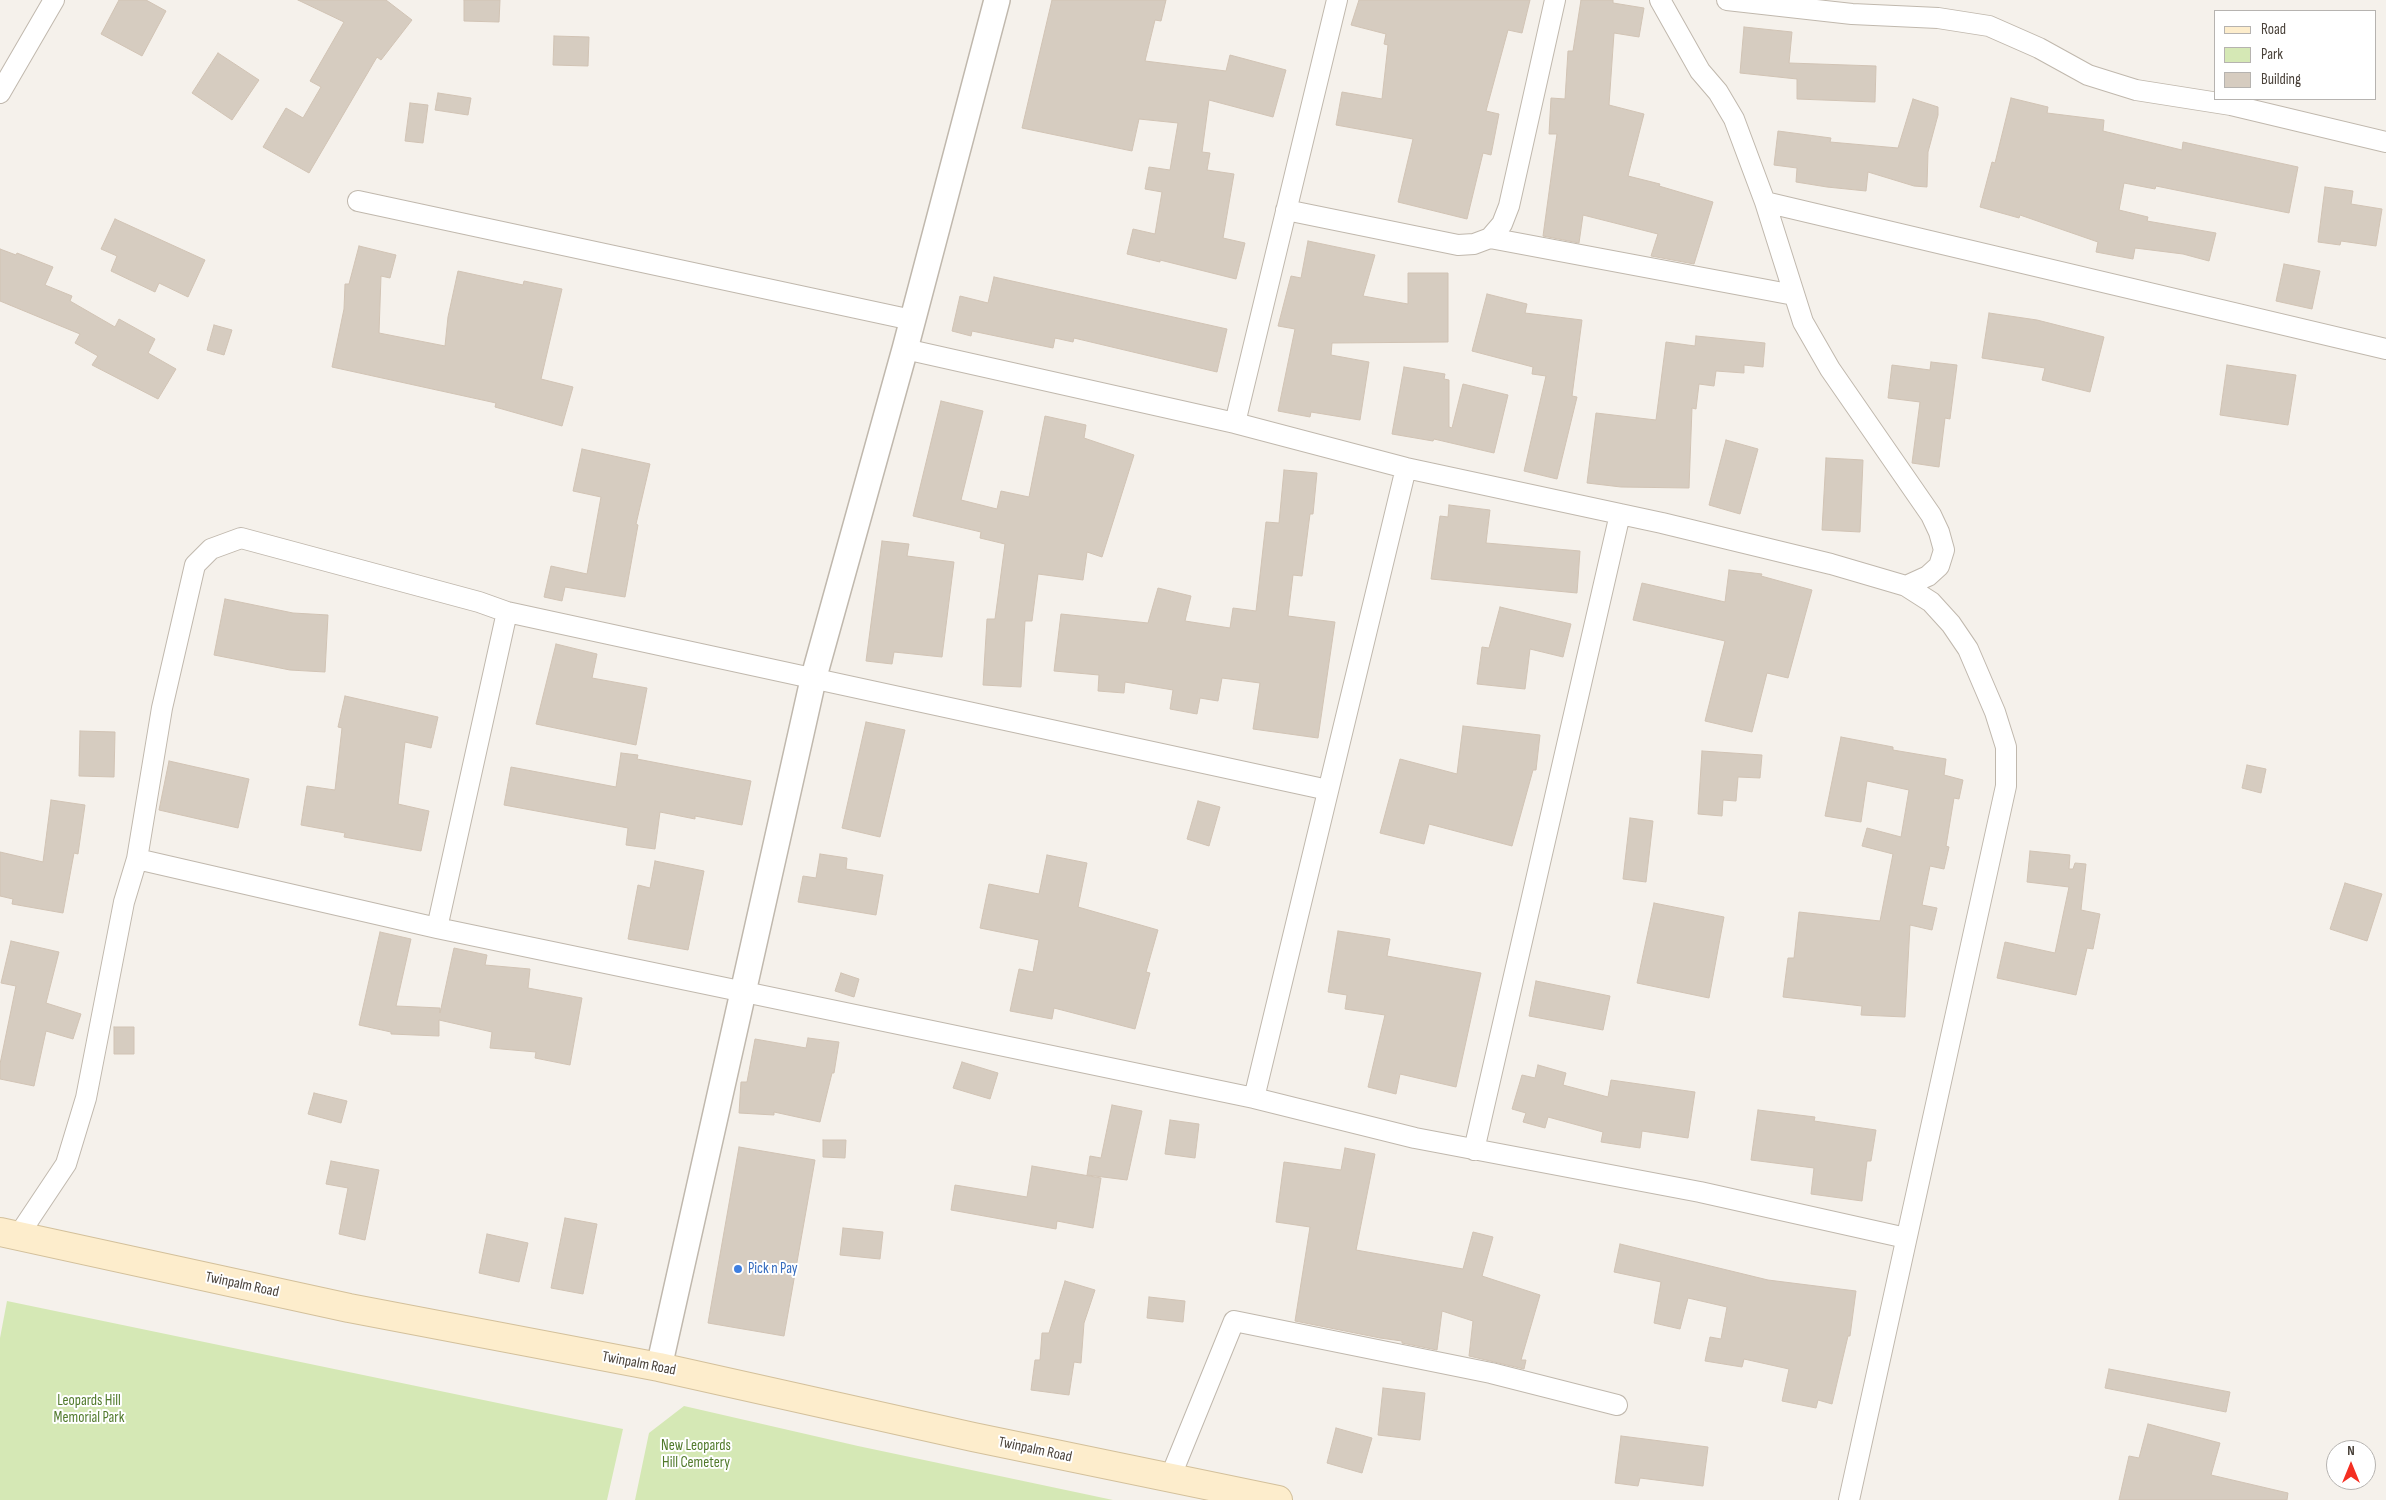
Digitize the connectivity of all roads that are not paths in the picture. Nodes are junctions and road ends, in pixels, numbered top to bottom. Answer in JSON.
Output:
{"nodes":[{"id":1,"x":54,"y":0,"type":"edge"},
{"id":2,"x":997,"y":0,"type":"edge"},
{"id":3,"x":1337,"y":0,"type":"edge"},
{"id":4,"x":1555,"y":0,"type":"edge"},
{"id":5,"x":1660,"y":0,"type":"edge"},
{"id":6,"x":1727,"y":0,"type":"edge"},
{"id":7,"x":0,"y":94,"type":"edge"},
{"id":8,"x":2386,"y":142,"type":"edge"},
{"id":9,"x":358,"y":202,"type":"dead end"},
{"id":10,"x":1765,"y":202,"type":"junction"},
{"id":11,"x":1286,"y":210,"type":"junction"},
{"id":12,"x":1490,"y":238,"type":"junction"},
{"id":13,"x":1794,"y":295,"type":"junction"},
{"id":14,"x":912,"y":320,"type":"junction"},
{"id":15,"x":905,"y":349,"type":"junction"},
{"id":16,"x":2386,"y":349,"type":"edge"},
{"id":17,"x":1235,"y":424,"type":"junction"},
{"id":18,"x":1406,"y":468,"type":"junction"},
{"id":19,"x":1620,"y":514,"type":"junction"},
{"id":20,"x":1906,"y":586,"type":"junction"},
{"id":21,"x":507,"y":612,"type":"junction"},
{"id":22,"x":813,"y":680,"type":"junction"},
{"id":23,"x":1328,"y":790,"type":"junction"},
{"id":24,"x":137,"y":859,"type":"junction"},
{"id":25,"x":437,"y":928,"type":"junction"},
{"id":26,"x":744,"y":993,"type":"junction"},
{"id":27,"x":1254,"y":1098,"type":"junction"},
{"id":28,"x":1474,"y":1150,"type":"junction"},
{"id":29,"x":9,"y":1234,"type":"edge"},
{"id":30,"x":1906,"y":1238,"type":"junction"},
{"id":31,"x":659,"y":1367,"type":"junction"},
{"id":32,"x":1618,"y":1404,"type":"dead end"},
{"id":33,"x":1170,"y":1478,"type":"junction"},
{"id":34,"x":1278,"y":1500,"type":"edge"},
{"id":35,"x":1849,"y":1500,"type":"edge"}],
"edges":[{"from":1,"to":7,"type":"street"},
{"from":2,"to":14,"type":"street"},
{"from":3,"to":11,"type":"street"},
{"from":4,"to":12,"type":"street"},
{"from":5,"to":10,"type":"street"},
{"from":6,"to":8,"type":"street"},
{"from":9,"to":14,"type":"street"},
{"from":10,"to":13,"type":"street"},
{"from":10,"to":16,"type":"street"},
{"from":11,"to":12,"type":"street"},
{"from":11,"to":17,"type":"street"},
{"from":12,"to":13,"type":"street"},
{"from":13,"to":20,"type":"street"},
{"from":14,"to":15,"type":"street"},
{"from":15,"to":17,"type":"street"},
{"from":15,"to":22,"type":"street"},
{"from":17,"to":18,"type":"street"},
{"from":18,"to":19,"type":"street"},
{"from":18,"to":23,"type":"street"},
{"from":19,"to":20,"type":"street"},
{"from":19,"to":28,"type":"street"},
{"from":20,"to":30,"type":"street"},
{"from":21,"to":22,"type":"street"},
{"from":21,"to":24,"type":"street"},
{"from":21,"to":25,"type":"street"},
{"from":22,"to":23,"type":"street"},
{"from":22,"to":26,"type":"street"},
{"from":23,"to":27,"type":"street"},
{"from":24,"to":25,"type":"street"},
{"from":24,"to":29,"type":"street"},
{"from":25,"to":26,"type":"street"},
{"from":26,"to":27,"type":"street"},
{"from":26,"to":31,"type":"street"},
{"from":27,"to":28,"type":"street"},
{"from":28,"to":30,"type":"street"},
{"from":29,"to":31,"type":"main road","name":"Twinpalm Road"},
{"from":30,"to":35,"type":"street"},
{"from":31,"to":33,"type":"main road","name":"Twinpalm Road"},
{"from":32,"to":33,"type":"street"},
{"from":33,"to":34,"type":"main road","name":"Twinpalm Road"}]}
